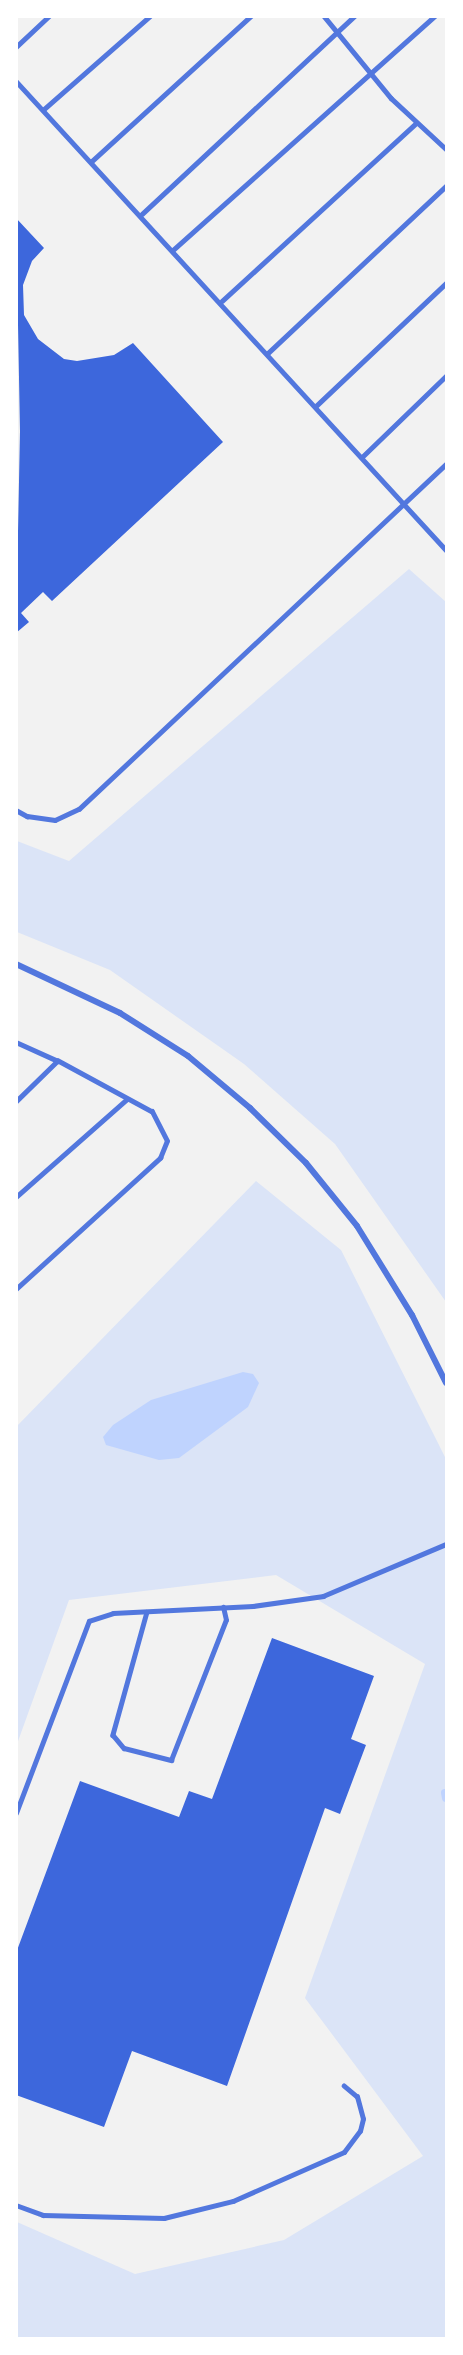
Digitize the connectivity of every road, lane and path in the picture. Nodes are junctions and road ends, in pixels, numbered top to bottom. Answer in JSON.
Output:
{"nodes":[{"id":1,"x":48,"y":16,"type":"edge"},
{"id":2,"x":150,"y":16,"type":"edge"},
{"id":3,"x":250,"y":16,"type":"edge"},
{"id":4,"x":324,"y":16,"type":"edge"},
{"id":5,"x":354,"y":16,"type":"edge"},
{"id":6,"x":435,"y":16,"type":"edge"},
{"id":7,"x":336,"y":32,"type":"junction"},
{"id":8,"x":16,"y":47,"type":"edge"},
{"id":9,"x":371,"y":75,"type":"junction"},
{"id":10,"x":16,"y":81,"type":"edge"},
{"id":11,"x":43,"y":110,"type":"junction"},
{"id":12,"x":416,"y":123,"type":"junction"},
{"id":13,"x":447,"y":149,"type":"edge"},
{"id":14,"x":92,"y":161,"type":"junction"},
{"id":15,"x":447,"y":186,"type":"edge"},
{"id":16,"x":142,"y":214,"type":"junction"},
{"id":17,"x":173,"y":250,"type":"junction"},
{"id":18,"x":447,"y":283,"type":"edge"},
{"id":19,"x":222,"y":302,"type":"junction"},
{"id":20,"x":268,"y":353,"type":"junction"},
{"id":21,"x":447,"y":376,"type":"edge"},
{"id":22,"x":316,"y":406,"type":"junction"},
{"id":23,"x":362,"y":457,"type":"junction"},
{"id":24,"x":447,"y":464,"type":"edge"},
{"id":25,"x":404,"y":503,"type":"junction"},
{"id":26,"x":447,"y":550,"type":"edge"},
{"id":27,"x":16,"y":810,"type":"edge"},
{"id":28,"x":16,"y":964,"type":"edge"},
{"id":29,"x":16,"y":1042,"type":"edge"},
{"id":30,"x":58,"y":1061,"type":"junction"},
{"id":31,"x":127,"y":1099,"type":"junction"},
{"id":32,"x":16,"y":1102,"type":"edge"},
{"id":33,"x":16,"y":1197,"type":"edge"},
{"id":34,"x":16,"y":1289,"type":"edge"},
{"id":35,"x":447,"y":1383,"type":"edge"},
{"id":36,"x":447,"y":1544,"type":"edge"},
{"id":37,"x":223,"y":1608,"type":"junction"},
{"id":38,"x":147,"y":1612,"type":"junction"},
{"id":39,"x":16,"y":1813,"type":"edge"},
{"id":40,"x":344,"y":2086,"type":"dead end"},
{"id":41,"x":16,"y":2205,"type":"edge"}],
"edges":[{"from":1,"to":8,"type":"lane"},
{"from":2,"to":11,"type":"lane"},
{"from":3,"to":14,"type":"lane"},
{"from":4,"to":7,"type":"lane"},
{"from":5,"to":7,"type":"lane"},
{"from":6,"to":9,"type":"lane"},
{"from":7,"to":9,"type":"lane"},
{"from":7,"to":16,"type":"lane"},
{"from":9,"to":12,"type":"lane"},
{"from":9,"to":17,"type":"lane"},
{"from":10,"to":11,"type":"lane"},
{"from":11,"to":14,"type":"lane"},
{"from":12,"to":13,"type":"lane"},
{"from":12,"to":19,"type":"lane"},
{"from":14,"to":16,"type":"lane"},
{"from":15,"to":20,"type":"lane"},
{"from":16,"to":17,"type":"lane"},
{"from":17,"to":19,"type":"lane"},
{"from":18,"to":22,"type":"lane"},
{"from":19,"to":20,"type":"lane"},
{"from":20,"to":22,"type":"lane"},
{"from":21,"to":23,"type":"lane"},
{"from":22,"to":23,"type":"lane"},
{"from":23,"to":25,"type":"lane"},
{"from":24,"to":25,"type":"lane"},
{"from":25,"to":26,"type":"lane"},
{"from":25,"to":27,"type":"lane"},
{"from":28,"to":35,"type":"street"},
{"from":29,"to":30,"type":"lane"},
{"from":30,"to":31,"type":"lane"},
{"from":30,"to":32,"type":"lane"},
{"from":31,"to":33,"type":"lane"},
{"from":31,"to":34,"type":"lane"},
{"from":36,"to":37,"type":"lane"},
{"from":37,"to":38,"type":"lane"},
{"from":37,"to":38,"type":"lane"},
{"from":38,"to":39,"type":"lane"},
{"from":40,"to":41,"type":"lane"}]}
